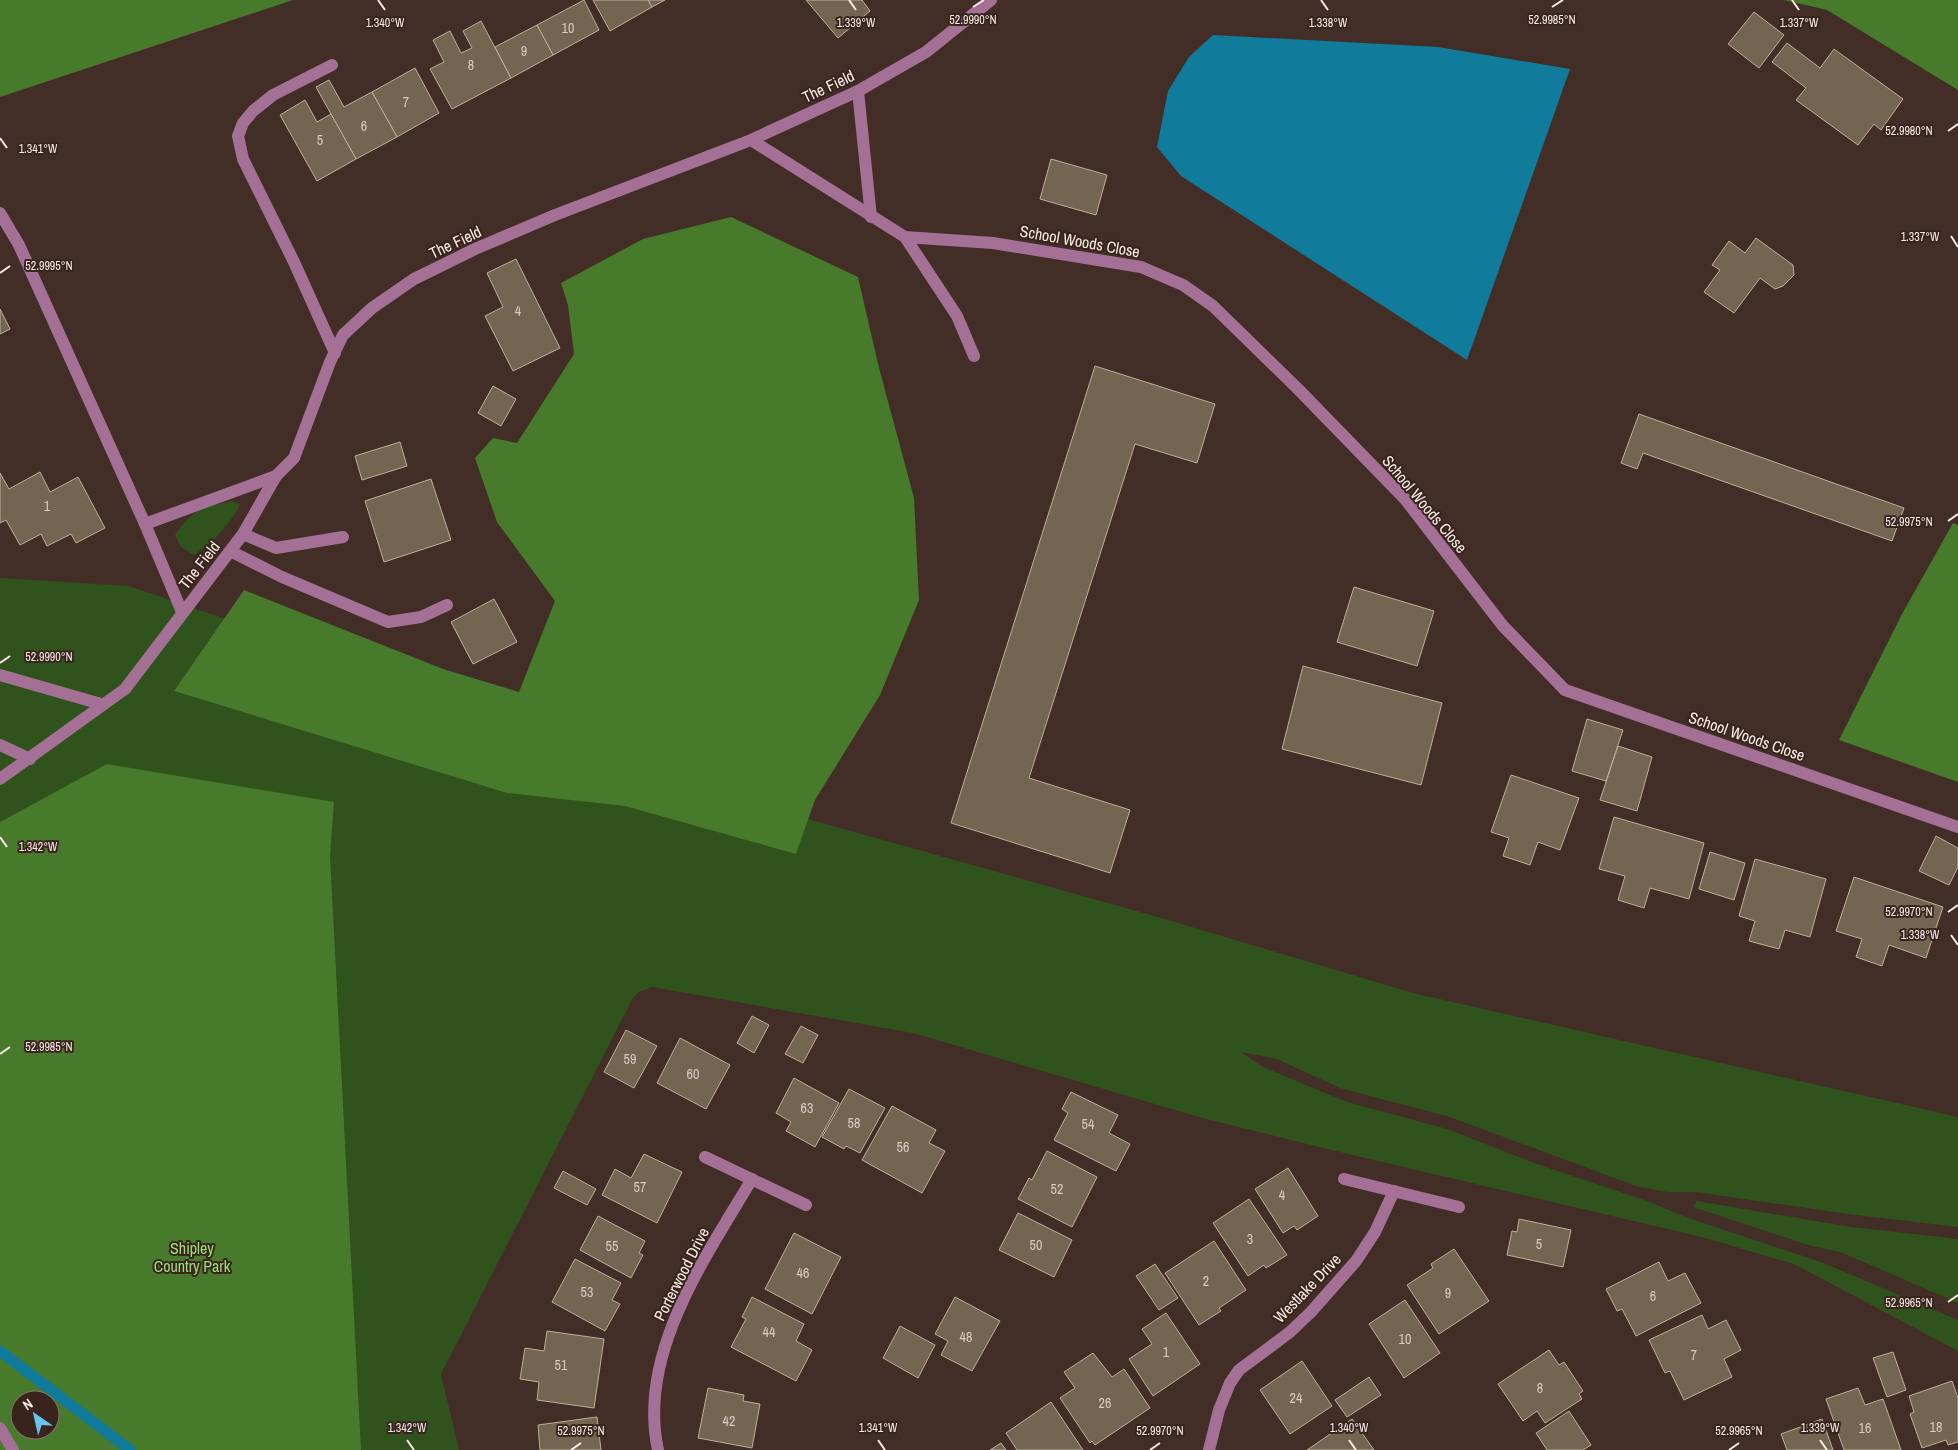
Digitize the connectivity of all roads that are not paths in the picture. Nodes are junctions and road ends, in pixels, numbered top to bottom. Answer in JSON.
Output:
{"nodes":[{"id":1,"x":991,"y":0,"type":"edge"},
{"id":2,"x":332,"y":64,"type":"dead end"},
{"id":3,"x":858,"y":91,"type":"junction"},
{"id":4,"x":751,"y":140,"type":"junction"},
{"id":5,"x":0,"y":213,"type":"edge"},
{"id":6,"x":871,"y":217,"type":"junction"},
{"id":7,"x":906,"y":237,"type":"junction"},
{"id":8,"x":335,"y":353,"type":"junction"},
{"id":9,"x":974,"y":356,"type":"dead end"},
{"id":10,"x":276,"y":476,"type":"junction"},
{"id":11,"x":145,"y":524,"type":"junction"},
{"id":12,"x":243,"y":534,"type":"junction"},
{"id":13,"x":343,"y":537,"type":"dead end"},
{"id":14,"x":230,"y":551,"type":"junction"},
{"id":15,"x":447,"y":606,"type":"dead end"},
{"id":16,"x":182,"y":612,"type":"junction"},
{"id":17,"x":0,"y":675,"type":"edge"},
{"id":18,"x":101,"y":704,"type":"junction"},
{"id":19,"x":0,"y":745,"type":"edge"},
{"id":20,"x":30,"y":759,"type":"junction"},
{"id":21,"x":0,"y":779,"type":"edge"},
{"id":22,"x":1958,"y":827,"type":"edge"},
{"id":23,"x":705,"y":1156,"type":"dead end"},
{"id":24,"x":752,"y":1179,"type":"junction"},
{"id":25,"x":1344,"y":1179,"type":"dead end"},
{"id":26,"x":1394,"y":1191,"type":"junction"},
{"id":27,"x":806,"y":1205,"type":"dead end"},
{"id":28,"x":1459,"y":1207,"type":"dead end"},
{"id":29,"x":0,"y":1428,"type":"edge"},
{"id":30,"x":13,"y":1450,"type":"edge"},
{"id":31,"x":658,"y":1450,"type":"edge"},
{"id":32,"x":1210,"y":1450,"type":"edge"}],
"edges":[{"from":1,"to":3,"type":"street","name":"The Field"},
{"from":2,"to":8,"type":"street"},
{"from":3,"to":4,"type":"street","name":"The Field"},
{"from":3,"to":6,"type":"street"},
{"from":4,"to":6,"type":"street","name":"School Woods Close"},
{"from":4,"to":8,"type":"street","name":"The Field"},
{"from":5,"to":11,"type":"street"},
{"from":6,"to":7,"type":"street","name":"School Woods Close"},
{"from":7,"to":9,"type":"street"},
{"from":7,"to":22,"type":"street","name":"School Woods Close"},
{"from":8,"to":10,"type":"street","name":"The Field"},
{"from":10,"to":11,"type":"street"},
{"from":10,"to":12,"type":"street","name":"The Field"},
{"from":11,"to":16,"type":"street"},
{"from":12,"to":13,"type":"street"},
{"from":12,"to":14,"type":"street","name":"The Field"},
{"from":14,"to":15,"type":"street"},
{"from":14,"to":16,"type":"street","name":"The Field"},
{"from":16,"to":18,"type":"street","name":"The Field"},
{"from":17,"to":18,"type":"street"},
{"from":18,"to":20,"type":"street","name":"The Field"},
{"from":19,"to":20,"type":"street"},
{"from":20,"to":21,"type":"street","name":"The Field"},
{"from":23,"to":24,"type":"street"},
{"from":24,"to":27,"type":"street"},
{"from":24,"to":31,"type":"street","name":"Porterwood Drive"},
{"from":25,"to":26,"type":"street"},
{"from":26,"to":28,"type":"street"},
{"from":26,"to":32,"type":"street","name":"Westlake Drive"},
{"from":29,"to":30,"type":"street"}]}
